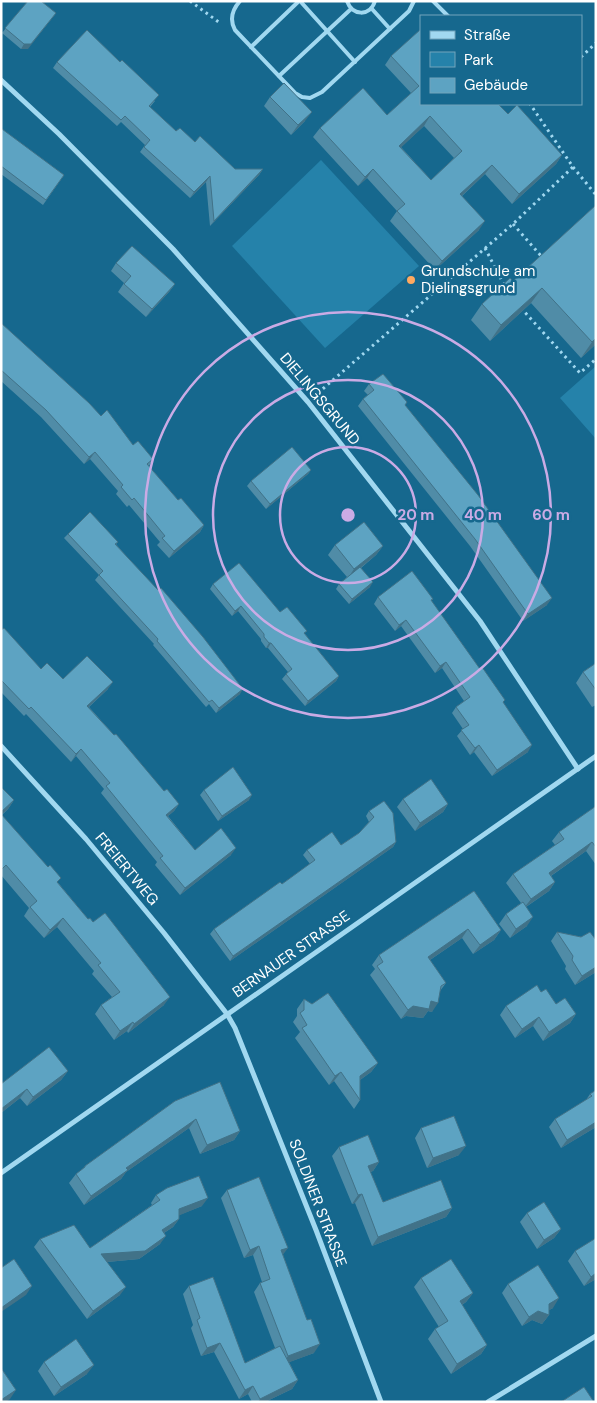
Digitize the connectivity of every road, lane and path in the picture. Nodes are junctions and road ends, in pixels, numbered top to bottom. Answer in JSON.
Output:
{"nodes":[{"id":1,"x":240,"y":1,"type":"edge"},
{"id":2,"x":299,"y":1,"type":"edge"},
{"id":3,"x":347,"y":1,"type":"edge"},
{"id":4,"x":375,"y":1,"type":"edge"},
{"id":5,"x":414,"y":1,"type":"edge"},
{"id":6,"x":433,"y":1,"type":"edge"},
{"id":7,"x":351,"y":9,"type":"junction"},
{"id":8,"x":372,"y":9,"type":"junction"},
{"id":9,"x":447,"y":15,"type":"edge"},
{"id":10,"x":390,"y":29,"type":"junction"},
{"id":11,"x":327,"y":31,"type":"junction"},
{"id":12,"x":596,"y":43,"type":"edge"},
{"id":13,"x":251,"y":47,"type":"junction"},
{"id":14,"x":582,"y":56,"type":"edge"},
{"id":15,"x":355,"y":62,"type":"junction"},
{"id":16,"x":279,"y":76,"type":"junction"},
{"id":17,"x":1,"y":80,"type":"edge"},
{"id":18,"x":531,"y":105,"type":"edge"},
{"id":19,"x":573,"y":167,"type":"junction"},
{"id":20,"x":596,"y":195,"type":"edge"},
{"id":21,"x":513,"y":224,"type":"junction"},
{"id":22,"x":484,"y":248,"type":"junction"},
{"id":23,"x":544,"y":259,"type":"edge"},
{"id":24,"x":507,"y":292,"type":"edge"},
{"id":25,"x":518,"y":305,"type":"edge"},
{"id":26,"x":596,"y":359,"type":"edge"},
{"id":27,"x":308,"y":402,"type":"junction"},
{"id":28,"x":1,"y":746,"type":"edge"},
{"id":29,"x":596,"y":756,"type":"edge"},
{"id":30,"x":578,"y":769,"type":"junction"},
{"id":31,"x":227,"y":1014,"type":"junction"},
{"id":32,"x":1,"y":1172,"type":"edge"},
{"id":33,"x":596,"y":1336,"type":"edge"},
{"id":34,"x":382,"y":1402,"type":"edge"},
{"id":35,"x":488,"y":1402,"type":"edge"}],
"edges":[{"from":1,"to":13,"type":"lane"},
{"from":2,"to":11,"type":"lane"},
{"from":2,"to":13,"type":"lane"},
{"from":3,"to":7,"type":"lane"},
{"from":4,"to":8,"type":"lane"},
{"from":5,"to":10,"type":"lane"},
{"from":6,"to":9,"type":"lane"},
{"from":7,"to":8,"type":"lane"},
{"from":7,"to":11,"type":"lane"},
{"from":8,"to":10,"type":"lane"},
{"from":10,"to":15,"type":"lane"},
{"from":11,"to":15,"type":"lane"},
{"from":11,"to":16,"type":"lane"},
{"from":12,"to":14,"type":"path"},
{"from":13,"to":16,"type":"lane"},
{"from":15,"to":16,"type":"lane"},
{"from":17,"to":27,"type":"street","name":"DIELINGSGRUND"},
{"from":18,"to":19,"type":"path"},
{"from":19,"to":20,"type":"path"},
{"from":19,"to":21,"type":"path"},
{"from":21,"to":22,"type":"path"},
{"from":21,"to":23,"type":"path"},
{"from":22,"to":24,"type":"path"},
{"from":22,"to":27,"type":"path"},
{"from":25,"to":26,"type":"path"},
{"from":27,"to":30,"type":"street","name":"DIELINGSGRUND"},
{"from":28,"to":31,"type":"street","name":"FREIERTWEG"},
{"from":29,"to":30,"type":"street","name":"BERNAUER STRASSE"},
{"from":30,"to":31,"type":"street","name":"BERNAUER STRASSE"},
{"from":31,"to":32,"type":"street","name":"BERNAUER STRASSE"},
{"from":31,"to":34,"type":"street","name":"SOLDINER STRASSE"},
{"from":33,"to":35,"type":"street"}]}
